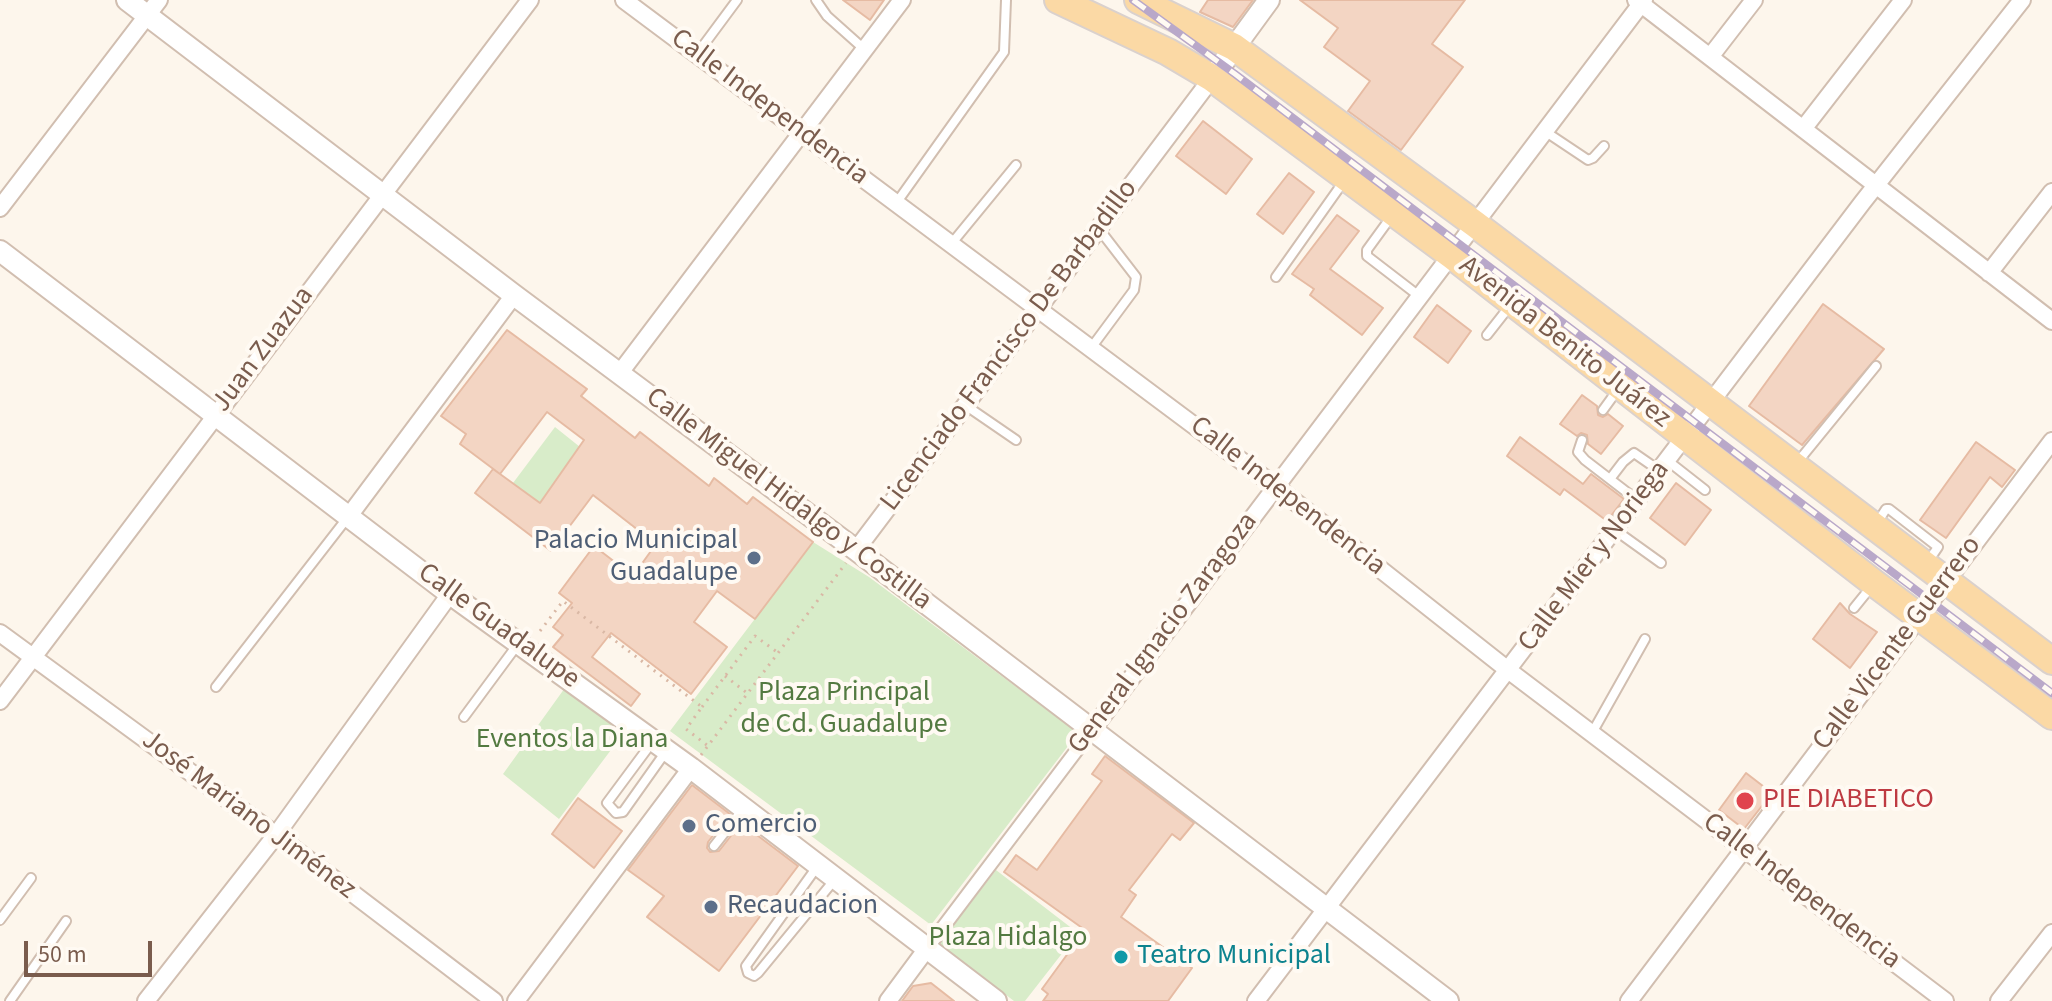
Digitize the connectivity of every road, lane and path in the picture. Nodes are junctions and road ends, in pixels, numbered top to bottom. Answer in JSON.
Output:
{"nodes":[{"id":1,"x":127,"y":0,"type":"edge"},
{"id":2,"x":530,"y":0,"type":"edge"},
{"id":3,"x":624,"y":0,"type":"edge"},
{"id":4,"x":737,"y":0,"type":"edge"},
{"id":5,"x":816,"y":0,"type":"edge"},
{"id":6,"x":902,"y":0,"type":"edge"},
{"id":7,"x":1006,"y":0,"type":"edge"},
{"id":8,"x":1058,"y":0,"type":"edge"},
{"id":9,"x":1138,"y":0,"type":"edge"},
{"id":10,"x":1269,"y":0,"type":"edge"},
{"id":11,"x":1754,"y":0,"type":"edge"},
{"id":12,"x":1903,"y":0,"type":"edge"},
{"id":13,"x":2022,"y":0,"type":"edge"},
{"id":14,"x":1640,"y":1,"type":"edge"},
{"id":15,"x":153,"y":8,"type":"edge"},
{"id":16,"x":1234,"y":47,"type":"junction"},
{"id":17,"x":864,"y":49,"type":"junction"},
{"id":18,"x":697,"y":54,"type":"junction"},
{"id":19,"x":1710,"y":57,"type":"junction"},
{"id":20,"x":1212,"y":78,"type":"junction"},
{"id":21,"x":1803,"y":129,"type":"junction"},
{"id":22,"x":803,"y":132,"type":"junction"},
{"id":23,"x":1546,"y":132,"type":"junction"},
{"id":24,"x":1604,"y":146,"type":"dead end"},
{"id":25,"x":1016,"y":165,"type":"dead end"},
{"id":26,"x":1347,"y":178,"type":"junction"},
{"id":27,"x":1876,"y":185,"type":"junction"},
{"id":28,"x":2052,"y":192,"type":"edge"},
{"id":29,"x":382,"y":195,"type":"junction"},
{"id":30,"x":897,"y":202,"type":"junction"},
{"id":31,"x":0,"y":208,"type":"edge"},
{"id":32,"x":1393,"y":213,"type":"junction"},
{"id":33,"x":1475,"y":224,"type":"junction"},
{"id":34,"x":1099,"y":229,"type":"junction"},
{"id":35,"x":952,"y":243,"type":"junction"},
{"id":36,"x":0,"y":251,"type":"edge"},
{"id":37,"x":1451,"y":255,"type":"junction"},
{"id":38,"x":1989,"y":273,"type":"junction"},
{"id":39,"x":1276,"y":277,"type":"dead end"},
{"id":40,"x":514,"y":295,"type":"junction"},
{"id":41,"x":1419,"y":296,"type":"junction"},
{"id":42,"x":1511,"y":303,"type":"junction"},
{"id":43,"x":1039,"y":308,"type":"junction"},
{"id":44,"x":2052,"y":321,"type":"edge"},
{"id":45,"x":1487,"y":335,"type":"dead end"},
{"id":46,"x":1091,"y":348,"type":"junction"},
{"id":47,"x":1876,"y":366,"type":"dead end"},
{"id":48,"x":619,"y":374,"type":"junction"},
{"id":49,"x":1620,"y":387,"type":"junction"},
{"id":50,"x":1710,"y":404,"type":"junction"},
{"id":51,"x":965,"y":405,"type":"junction"},
{"id":52,"x":1603,"y":410,"type":"dead end"},
{"id":53,"x":216,"y":413,"type":"junction"},
{"id":54,"x":1686,"y":438,"type":"junction"},
{"id":55,"x":1016,"y":440,"type":"dead end"},
{"id":56,"x":1582,"y":440,"type":"dead end"},
{"id":57,"x":2052,"y":441,"type":"edge"},
{"id":58,"x":1664,"y":466,"type":"junction"},
{"id":59,"x":1794,"y":467,"type":"junction"},
{"id":60,"x":1610,"y":479,"type":"junction"},
{"id":61,"x":1275,"y":486,"type":"junction"},
{"id":62,"x":1705,"y":490,"type":"dead end"},
{"id":63,"x":1638,"y":501,"type":"junction"},
{"id":64,"x":349,"y":516,"type":"junction"},
{"id":65,"x":1615,"y":530,"type":"junction"},
{"id":66,"x":856,"y":550,"type":"junction"},
{"id":67,"x":1661,"y":563,"type":"dead end"},
{"id":68,"x":1947,"y":582,"type":"junction"},
{"id":69,"x":1874,"y":583,"type":"junction"},
{"id":70,"x":450,"y":594,"type":"junction"},
{"id":71,"x":1854,"y":608,"type":"dead end"},
{"id":72,"x":1920,"y":617,"type":"junction"},
{"id":73,"x":540,"y":631,"type":"dead end"},
{"id":74,"x":0,"y":633,"type":"edge"},
{"id":75,"x":1645,"y":639,"type":"dead end"},
{"id":76,"x":518,"y":643,"type":"junction"},
{"id":77,"x":778,"y":653,"type":"junction"},
{"id":78,"x":33,"y":658,"type":"junction"},
{"id":79,"x":2052,"y":661,"type":"edge"},
{"id":80,"x":1508,"y":670,"type":"junction"},
{"id":81,"x":725,"y":676,"type":"junction"},
{"id":82,"x":216,"y":687,"type":"dead end"},
{"id":83,"x":747,"y":693,"type":"junction"},
{"id":84,"x":0,"y":701,"type":"edge"},
{"id":85,"x":702,"y":707,"type":"junction"},
{"id":86,"x":2052,"y":716,"type":"edge"},
{"id":87,"x":464,"y":717,"type":"dead end"},
{"id":88,"x":1092,"y":730,"type":"junction"},
{"id":89,"x":1592,"y":733,"type":"junction"},
{"id":90,"x":660,"y":745,"type":"junction"},
{"id":91,"x":708,"y":746,"type":"junction"},
{"id":92,"x":691,"y":768,"type":"junction"},
{"id":93,"x":743,"y":808,"type":"junction"},
{"id":94,"x":276,"y":835,"type":"junction"},
{"id":95,"x":714,"y":846,"type":"dead end"},
{"id":96,"x":1743,"y":847,"type":"junction"},
{"id":97,"x":819,"y":864,"type":"junction"},
{"id":98,"x":836,"y":877,"type":"junction"},
{"id":99,"x":31,"y":878,"type":"dead end"},
{"id":100,"x":1326,"y":909,"type":"junction"},
{"id":101,"x":0,"y":920,"type":"edge"},
{"id":102,"x":66,"y":921,"type":"dead end"},
{"id":103,"x":2052,"y":933,"type":"edge"},
{"id":104,"x":928,"y":947,"type":"junction"},
{"id":105,"x":10,"y":1001,"type":"edge"},
{"id":106,"x":146,"y":1001,"type":"edge"},
{"id":107,"x":494,"y":1001,"type":"edge"},
{"id":108,"x":516,"y":1001,"type":"edge"},
{"id":109,"x":888,"y":1001,"type":"edge"},
{"id":110,"x":996,"y":1001,"type":"edge"},
{"id":111,"x":1256,"y":1001,"type":"edge"},
{"id":112,"x":1448,"y":1001,"type":"edge"},
{"id":113,"x":1629,"y":1001,"type":"edge"},
{"id":114,"x":1945,"y":1001,"type":"edge"},
{"id":115,"x":1999,"y":1001,"type":"edge"}],
"edges":[{"from":1,"to":15,"type":"street","name":"Calle Miguel Hidalgo y Costilla"},
{"from":2,"to":29,"type":"street","name":"Juan Zuazua"},
{"from":3,"to":18,"type":"street","name":"Calle Independencia"},
{"from":4,"to":18,"type":"lane"},
{"from":5,"to":17,"type":"lane"},
{"from":6,"to":17,"type":"street"},
{"from":7,"to":30,"type":"lane"},
{"from":8,"to":20,"type":"main road","name":"Avenida Benito Juárez"},
{"from":9,"to":16,"type":"main road","name":"Avenida Benito Juárez"},
{"from":10,"to":16,"type":"street","name":"Licenciado Francisco De Barbadillo"},
{"from":11,"to":19,"type":"street"},
{"from":12,"to":21,"type":"street"},
{"from":13,"to":27,"type":"street","name":"Calle Mier y Noriega"},
{"from":14,"to":19,"type":"street"},
{"from":14,"to":23,"type":"street","name":"General Ignacio Zaragoza"},
{"from":15,"to":29,"type":"street","name":"Calle Miguel Hidalgo y Costilla"},
{"from":15,"to":31,"type":"street"},
{"from":16,"to":20,"type":"street","name":"Licenciado Francisco De Barbadillo"},
{"from":16,"to":33,"type":"main road","name":"Avenida Benito Juárez"},
{"from":17,"to":22,"type":"street"},
{"from":18,"to":22,"type":"street","name":"Calle Independencia"},
{"from":19,"to":21,"type":"street"},
{"from":20,"to":26,"type":"main road","name":"Avenida Benito Juárez"},
{"from":20,"to":34,"type":"street","name":"Licenciado Francisco De Barbadillo"},
{"from":21,"to":27,"type":"street"},
{"from":22,"to":30,"type":"street","name":"Calle Independencia"},
{"from":22,"to":48,"type":"street"},
{"from":23,"to":24,"type":"lane"},
{"from":23,"to":33,"type":"street","name":"General Ignacio Zaragoza"},
{"from":25,"to":35,"type":"lane"},
{"from":26,"to":32,"type":"main road","name":"Avenida Benito Juárez"},
{"from":26,"to":39,"type":"lane"},
{"from":27,"to":38,"type":"street"},
{"from":27,"to":50,"type":"street","name":"Calle Mier y Noriega"},
{"from":28,"to":38,"type":"street"},
{"from":29,"to":40,"type":"street","name":"Calle Miguel Hidalgo y Costilla"},
{"from":29,"to":53,"type":"street","name":"Juan Zuazua"},
{"from":30,"to":35,"type":"street","name":"Calle Independencia"},
{"from":32,"to":37,"type":"main road","name":"Avenida Benito Juárez"},
{"from":32,"to":41,"type":"lane"},
{"from":33,"to":37,"type":"street","name":"General Ignacio Zaragoza"},
{"from":33,"to":50,"type":"main road","name":"Avenida Benito Juárez"},
{"from":34,"to":43,"type":"street","name":"Licenciado Francisco De Barbadillo"},
{"from":34,"to":46,"type":"lane"},
{"from":35,"to":43,"type":"street","name":"Calle Independencia"},
{"from":36,"to":53,"type":"street","name":"Calle Guadalupe"},
{"from":37,"to":41,"type":"street","name":"General Ignacio Zaragoza"},
{"from":37,"to":42,"type":"main road","name":"Avenida Benito Juárez"},
{"from":38,"to":44,"type":"street"},
{"from":40,"to":48,"type":"street","name":"Calle Miguel Hidalgo y Costilla"},
{"from":40,"to":64,"type":"street"},
{"from":41,"to":61,"type":"street","name":"General Ignacio Zaragoza"},
{"from":42,"to":45,"type":"lane"},
{"from":42,"to":49,"type":"main road","name":"Avenida Benito Juárez"},
{"from":43,"to":46,"type":"street","name":"Calle Independencia"},
{"from":43,"to":51,"type":"street","name":"Licenciado Francisco De Barbadillo"},
{"from":46,"to":61,"type":"street","name":"Calle Independencia"},
{"from":47,"to":59,"type":"lane"},
{"from":48,"to":66,"type":"street","name":"Calle Miguel Hidalgo y Costilla"},
{"from":49,"to":52,"type":"lane"},
{"from":49,"to":54,"type":"main road","name":"Avenida Benito Juárez"},
{"from":50,"to":54,"type":"street","name":"Calle Mier y Noriega"},
{"from":50,"to":59,"type":"main road","name":"Avenida Benito Juárez"},
{"from":51,"to":55,"type":"lane"},
{"from":51,"to":66,"type":"street","name":"Licenciado Francisco De Barbadillo"},
{"from":53,"to":64,"type":"street","name":"Calle Guadalupe"},
{"from":53,"to":78,"type":"street","name":"Juan Zuazua"},
{"from":54,"to":58,"type":"street","name":"Calle Mier y Noriega"},
{"from":54,"to":69,"type":"main road","name":"Avenida Benito Juárez"},
{"from":56,"to":60,"type":"lane"},
{"from":57,"to":68,"type":"street","name":"Calle Vicente Guerrero"},
{"from":58,"to":60,"type":"lane"},
{"from":58,"to":62,"type":"lane"},
{"from":58,"to":63,"type":"street","name":"Calle Mier y Noriega"},
{"from":59,"to":68,"type":"main road","name":"Avenida Benito Juárez"},
{"from":60,"to":63,"type":"lane"},
{"from":61,"to":80,"type":"street","name":"Calle Independencia"},
{"from":61,"to":88,"type":"street","name":"General Ignacio Zaragoza"},
{"from":63,"to":65,"type":"street","name":"Calle Mier y Noriega"},
{"from":64,"to":70,"type":"street","name":"Calle Guadalupe"},
{"from":64,"to":82,"type":"lane"},
{"from":65,"to":67,"type":"lane"},
{"from":65,"to":80,"type":"street","name":"Calle Mier y Noriega"},
{"from":66,"to":77,"type":"path"},
{"from":66,"to":88,"type":"street","name":"Calle Miguel Hidalgo y Costilla"},
{"from":68,"to":72,"type":"street","name":"Calle Vicente Guerrero"},
{"from":68,"to":79,"type":"main road","name":"Avenida Benito Juárez"},
{"from":69,"to":71,"type":"lane"},
{"from":69,"to":72,"type":"main road","name":"Avenida Benito Juárez"},
{"from":70,"to":76,"type":"street","name":"Calle Guadalupe"},
{"from":70,"to":94,"type":"street"},
{"from":72,"to":86,"type":"main road","name":"Avenida Benito Juárez"},
{"from":72,"to":96,"type":"street","name":"Calle Vicente Guerrero"},
{"from":73,"to":85,"type":"path"},
{"from":74,"to":78,"type":"street","name":"José Mariano Jiménez"},
{"from":75,"to":89,"type":"lane"},
{"from":76,"to":87,"type":"lane"},
{"from":76,"to":90,"type":"street","name":"Calle Guadalupe"},
{"from":77,"to":81,"type":"path"},
{"from":77,"to":83,"type":"path"},
{"from":78,"to":84,"type":"street","name":"Juan Zuazua"},
{"from":78,"to":94,"type":"street","name":"José Mariano Jiménez"},
{"from":80,"to":89,"type":"street","name":"Calle Independencia"},
{"from":80,"to":100,"type":"street","name":"Calle Mier y Noriega"},
{"from":81,"to":83,"type":"path"},
{"from":81,"to":85,"type":"path"},
{"from":83,"to":91,"type":"path"},
{"from":85,"to":91,"type":"path"},
{"from":88,"to":100,"type":"street","name":"Calle Miguel Hidalgo y Costilla"},
{"from":88,"to":104,"type":"street","name":"General Ignacio Zaragoza"},
{"from":89,"to":96,"type":"street","name":"Calle Independencia"},
{"from":90,"to":90,"type":"lane"},
{"from":90,"to":92,"type":"street","name":"Calle Guadalupe"},
{"from":91,"to":92,"type":"path"},
{"from":92,"to":93,"type":"street","name":"Calle Guadalupe"},
{"from":92,"to":108,"type":"street"},
{"from":93,"to":95,"type":"lane"},
{"from":93,"to":97,"type":"street","name":"Calle Guadalupe"},
{"from":94,"to":106,"type":"street"},
{"from":94,"to":107,"type":"street","name":"José Mariano Jiménez"},
{"from":96,"to":113,"type":"street","name":"Calle Vicente Guerrero"},
{"from":96,"to":114,"type":"street","name":"Calle Independencia"},
{"from":97,"to":98,"type":"street","name":"Calle Guadalupe"},
{"from":97,"to":98,"type":"lane"},
{"from":98,"to":104,"type":"street","name":"Calle Guadalupe"},
{"from":99,"to":101,"type":"lane"},
{"from":100,"to":111,"type":"street","name":"Calle Mier y Noriega"},
{"from":100,"to":112,"type":"street","name":"Calle Miguel Hidalgo y Costilla"},
{"from":102,"to":105,"type":"lane"},
{"from":103,"to":115,"type":"street"},
{"from":104,"to":109,"type":"street","name":"General Ignacio Zaragoza"},
{"from":104,"to":110,"type":"street","name":"Calle Guadalupe"}]}
